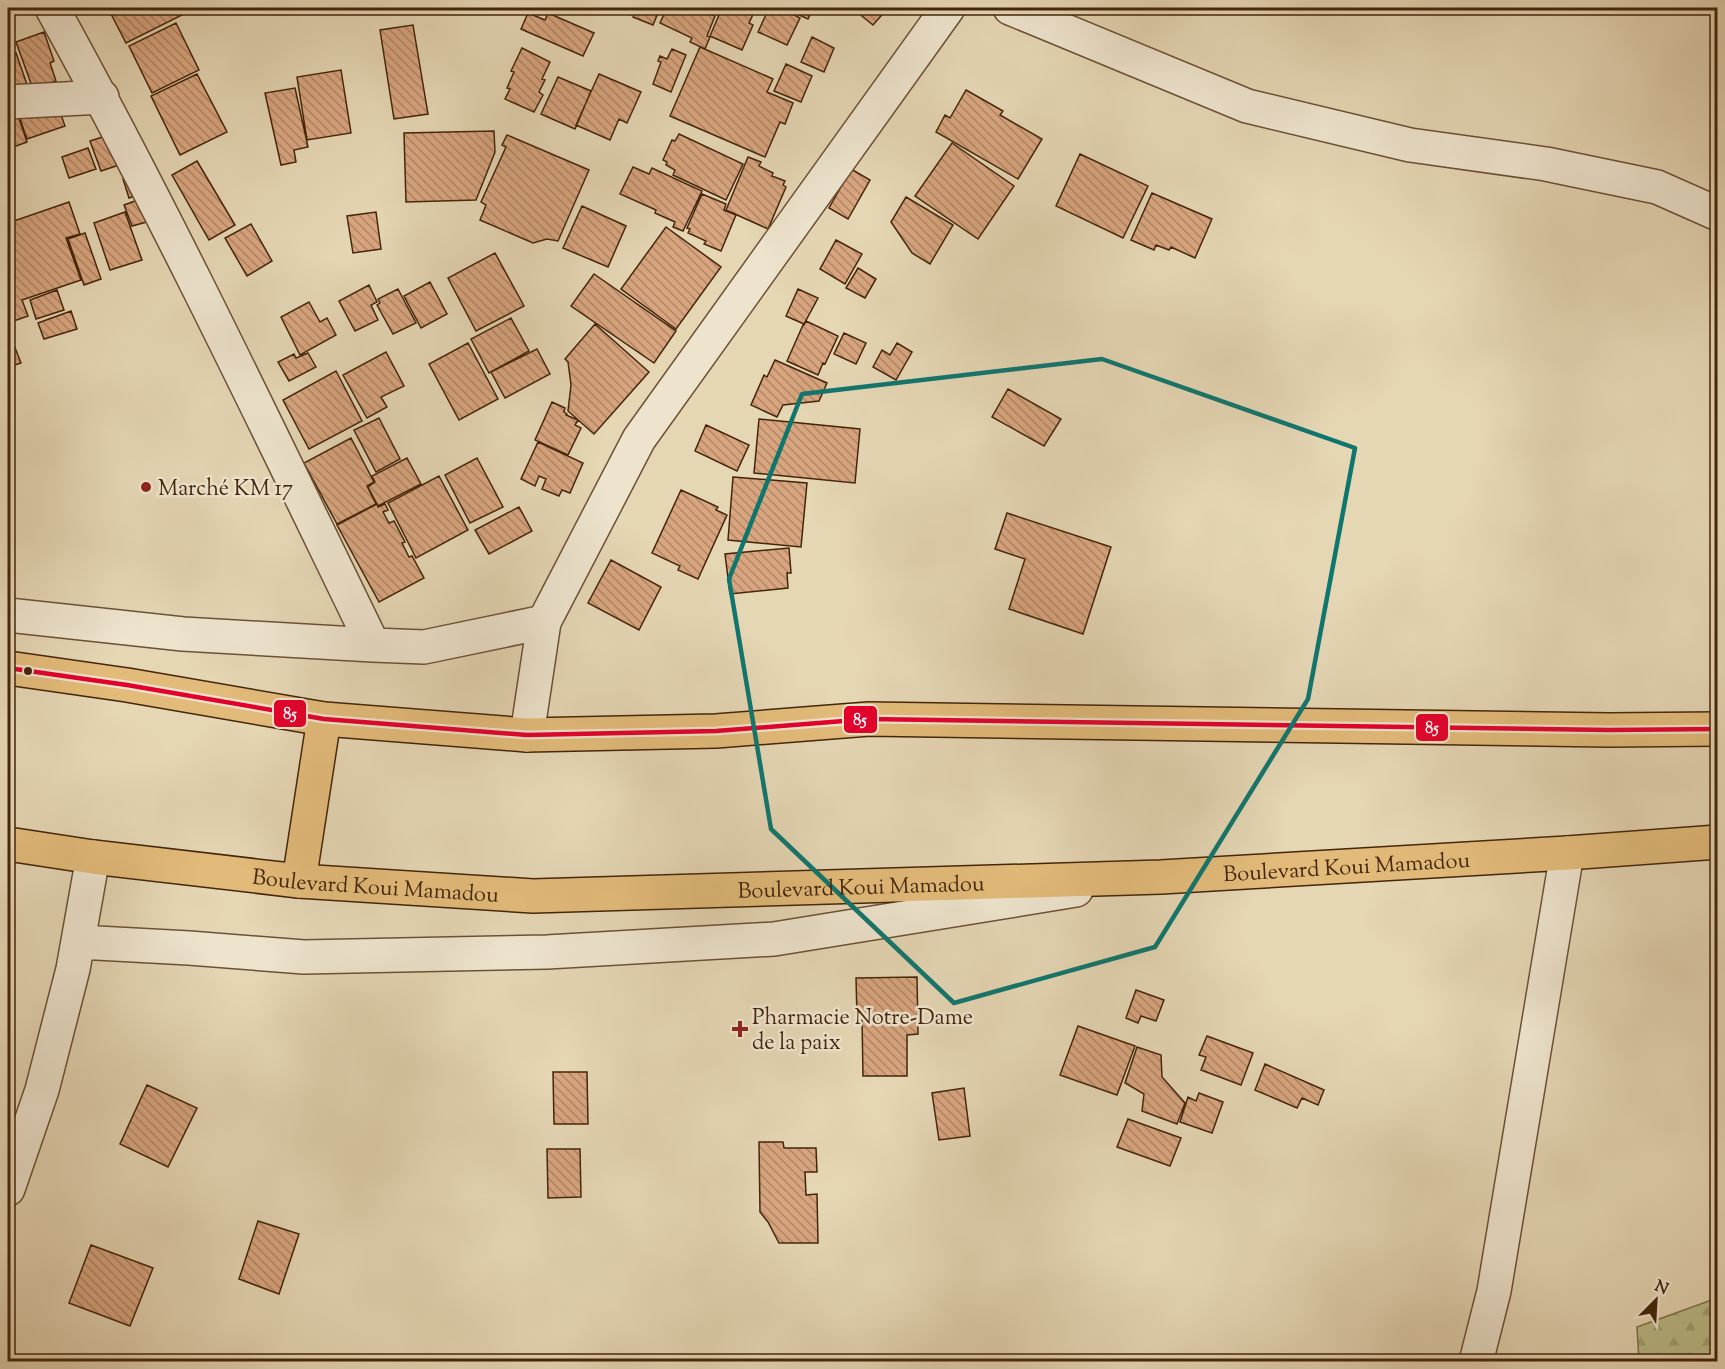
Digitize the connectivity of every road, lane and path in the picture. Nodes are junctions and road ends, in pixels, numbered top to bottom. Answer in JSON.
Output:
{"nodes":[{"id":1,"x":52,"y":8,"type":"edge"},
{"id":2,"x":948,"y":8,"type":"edge"},
{"id":3,"x":1010,"y":8,"type":"edge"},
{"id":4,"x":102,"y":97,"type":"junction"},
{"id":5,"x":8,"y":102,"type":"edge"},
{"id":6,"x":1718,"y":214,"type":"edge"},
{"id":7,"x":8,"y":615,"type":"edge"},
{"id":8,"x":544,"y":622,"type":"junction"},
{"id":9,"x":373,"y":645,"type":"junction"},
{"id":10,"x":8,"y":668,"type":"edge"},
{"id":11,"x":324,"y":719,"type":"junction"},
{"id":12,"x":1718,"y":729,"type":"edge"},
{"id":13,"x":526,"y":735,"type":"junction"},
{"id":14,"x":1718,"y":842,"type":"edge"},
{"id":15,"x":8,"y":844,"type":"edge"},
{"id":16,"x":1567,"y":854,"type":"junction"},
{"id":17,"x":93,"y":856,"type":"junction"},
{"id":18,"x":1161,"y":877,"type":"junction"},
{"id":19,"x":299,"y":881,"type":"junction"},
{"id":20,"x":78,"y":942,"type":"junction"},
{"id":21,"x":8,"y":1189,"type":"edge"},
{"id":22,"x":1476,"y":1362,"type":"edge"}],
"edges":[{"from":1,"to":4,"type":"street"},
{"from":2,"to":8,"type":"street"},
{"from":3,"to":6,"type":"street"},
{"from":4,"to":5,"type":"street"},
{"from":4,"to":9,"type":"street"},
{"from":7,"to":9,"type":"street"},
{"from":8,"to":9,"type":"street"},
{"from":8,"to":13,"type":"street"},
{"from":10,"to":11,"type":"main road"},
{"from":11,"to":13,"type":"main road"},
{"from":11,"to":19,"type":"main road"},
{"from":12,"to":13,"type":"main road"},
{"from":14,"to":16,"type":"main road","name":"Boulevard Koui Mamadou"},
{"from":15,"to":17,"type":"main road","name":"Boulevard Koui Mamadou"},
{"from":16,"to":18,"type":"main road","name":"Boulevard Koui Mamadou"},
{"from":16,"to":22,"type":"street"},
{"from":17,"to":19,"type":"main road","name":"Boulevard Koui Mamadou"},
{"from":17,"to":20,"type":"street"},
{"from":18,"to":19,"type":"main road","name":"Boulevard Koui Mamadou"},
{"from":18,"to":20,"type":"street"},
{"from":20,"to":21,"type":"street"}]}
